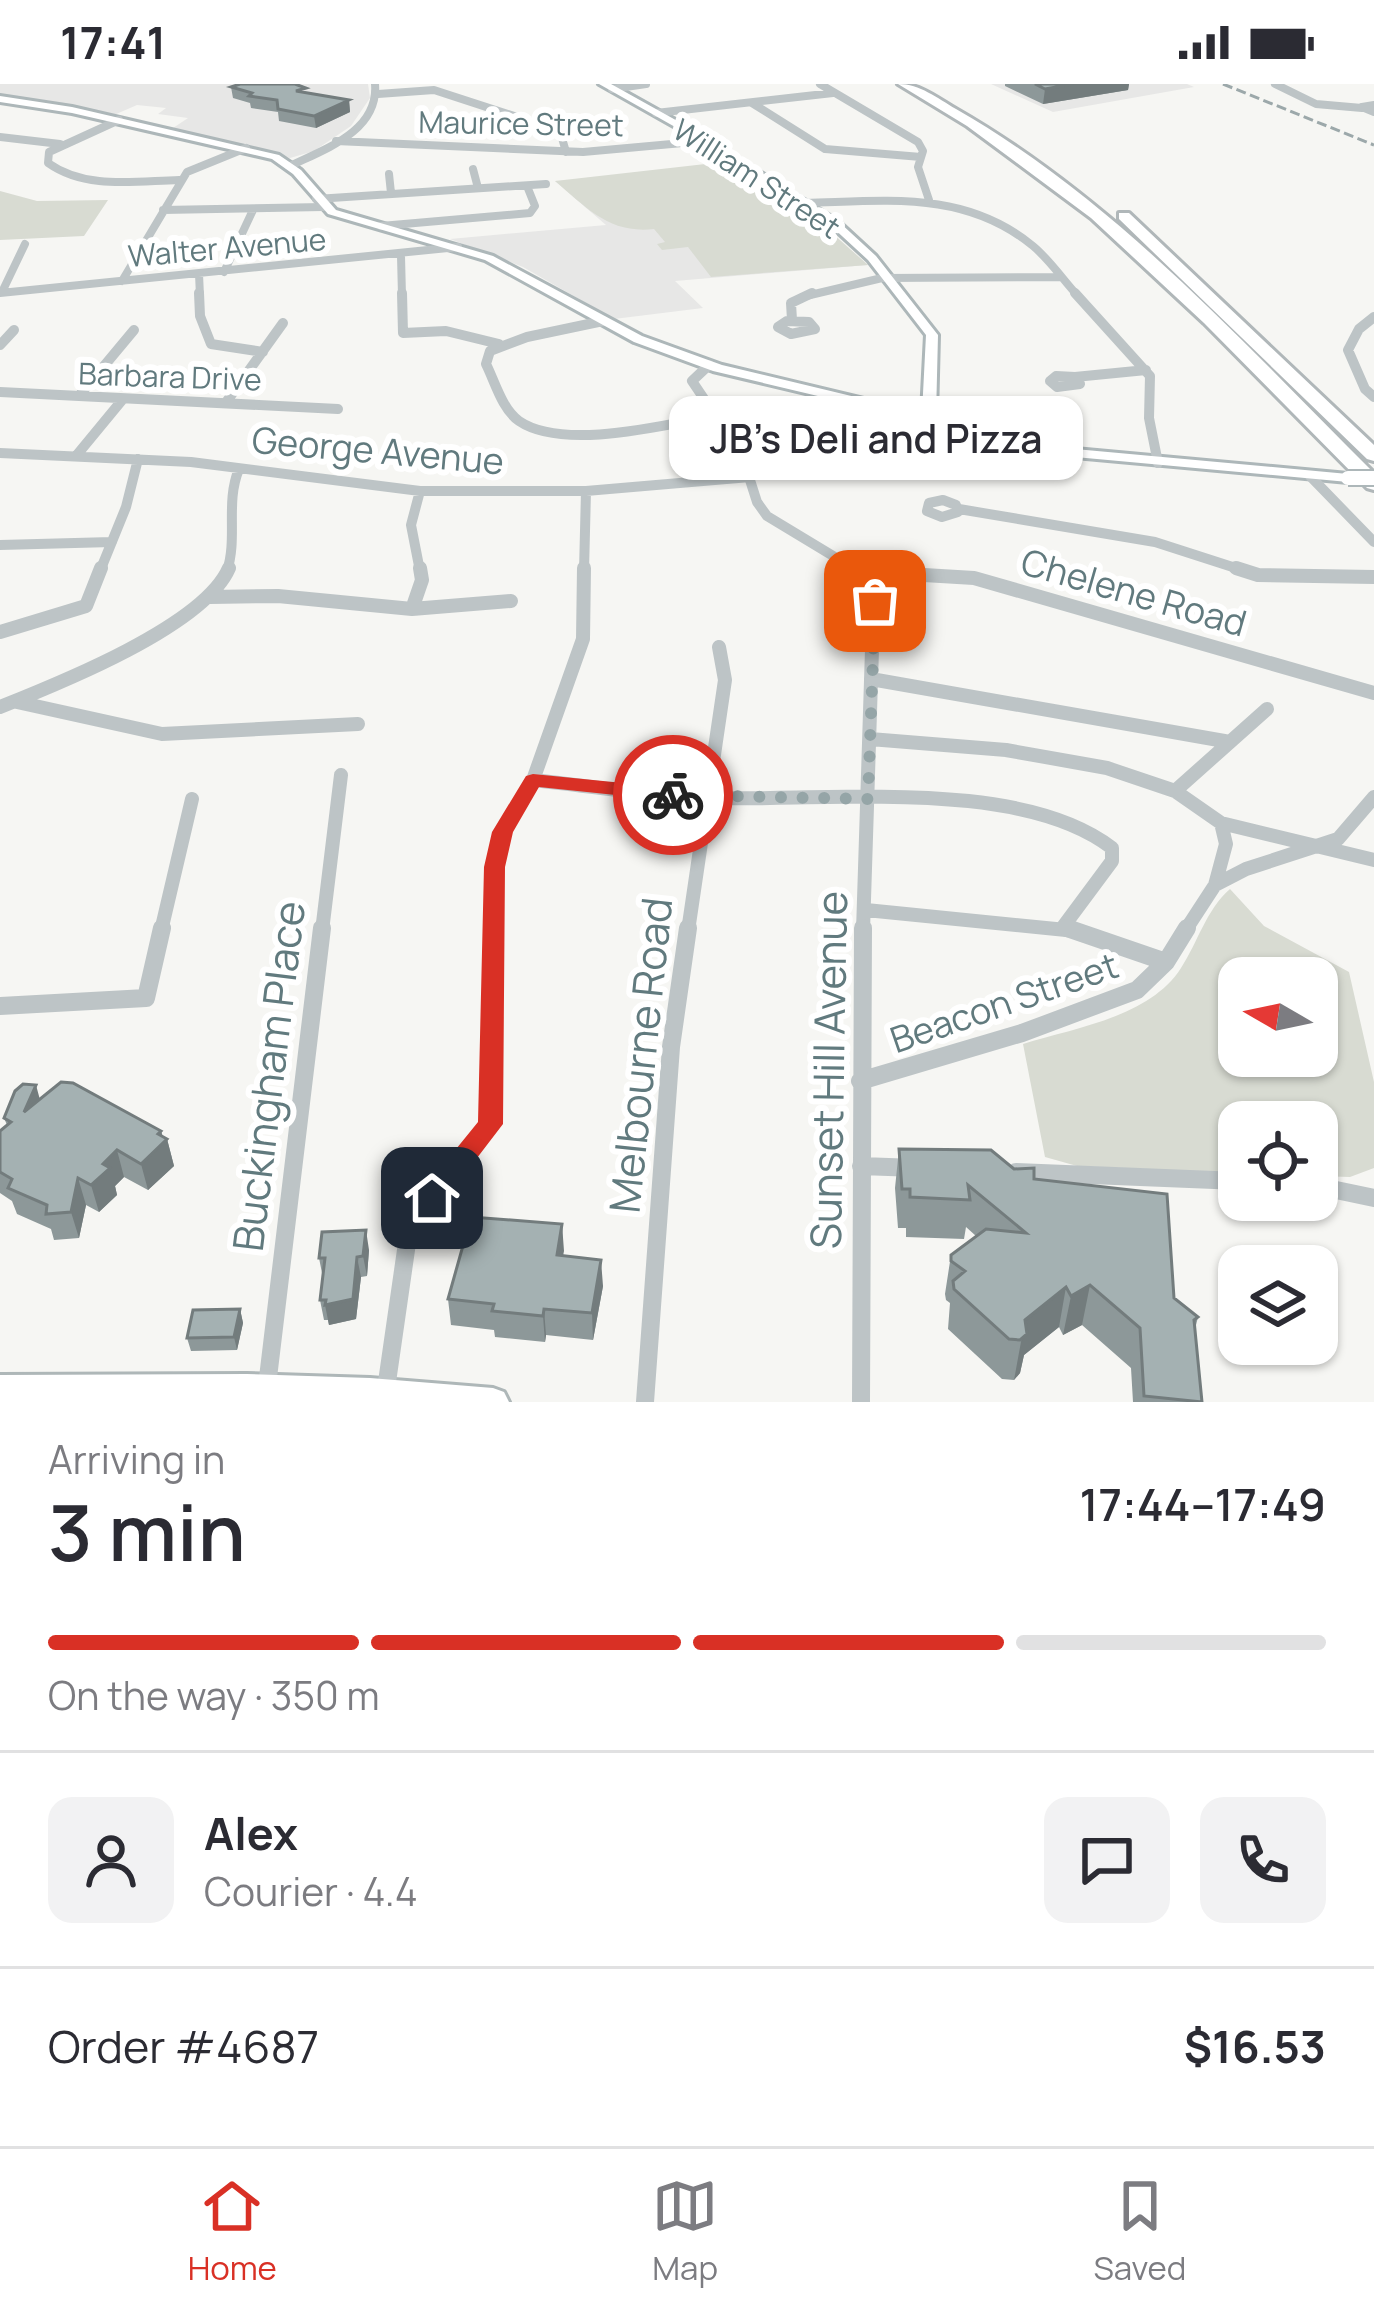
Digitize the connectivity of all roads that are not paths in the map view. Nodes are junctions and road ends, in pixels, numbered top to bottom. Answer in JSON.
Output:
{"nodes":[{"id":1,"x":646,"y":84,"type":"edge"},
{"id":2,"x":820,"y":84,"type":"edge"},
{"id":3,"x":904,"y":84,"type":"edge"},
{"id":4,"x":926,"y":84,"type":"edge"},
{"id":5,"x":1275,"y":84,"type":"edge"},
{"id":6,"x":608,"y":87,"type":"edge"},
{"id":7,"x":376,"y":89,"type":"edge"},
{"id":8,"x":833,"y":92,"type":"junction"},
{"id":9,"x":0,"y":99,"type":"edge"},
{"id":10,"x":752,"y":103,"type":"junction"},
{"id":11,"x":1374,"y":108,"type":"edge"},
{"id":12,"x":656,"y":113,"type":"junction"},
{"id":13,"x":119,"y":120,"type":"junction"},
{"id":14,"x":0,"y":137,"type":"edge"},
{"id":15,"x":705,"y":140,"type":"junction"},
{"id":16,"x":336,"y":141,"type":"junction"},
{"id":17,"x":61,"y":144,"type":"junction"},
{"id":18,"x":246,"y":148,"type":"junction"},
{"id":19,"x":566,"y":152,"type":"junction"},
{"id":20,"x":921,"y":158,"type":"junction"},
{"id":21,"x":290,"y":166,"type":"junction"},
{"id":22,"x":473,"y":169,"type":"dead end"},
{"id":23,"x":389,"y":174,"type":"dead end"},
{"id":24,"x":179,"y":180,"type":"junction"},
{"id":25,"x":546,"y":184,"type":"dead end"},
{"id":26,"x":527,"y":185,"type":"junction"},
{"id":27,"x":478,"y":188,"type":"junction"},
{"id":28,"x":392,"y":194,"type":"junction"},
{"id":29,"x":929,"y":200,"type":"junction"},
{"id":30,"x":320,"y":203,"type":"junction"},
{"id":31,"x":806,"y":203,"type":"junction"},
{"id":32,"x":164,"y":210,"type":"junction"},
{"id":33,"x":253,"y":210,"type":"junction"},
{"id":34,"x":381,"y":226,"type":"junction"},
{"id":35,"x":26,"y":244,"type":"dead end"},
{"id":36,"x":458,"y":248,"type":"junction"},
{"id":37,"x":401,"y":256,"type":"junction"},
{"id":38,"x":224,"y":272,"type":"junction"},
{"id":39,"x":199,"y":274,"type":"junction"},
{"id":40,"x":1061,"y":277,"type":"junction"},
{"id":41,"x":890,"y":280,"type":"junction"},
{"id":42,"x":122,"y":281,"type":"junction"},
{"id":43,"x":1,"y":292,"type":"edge"},
{"id":44,"x":1374,"y":317,"type":"edge"},
{"id":45,"x":792,"y":320,"type":"dead end"},
{"id":46,"x":603,"y":321,"type":"junction"},
{"id":47,"x":284,"y":323,"type":"dead end"},
{"id":48,"x":14,"y":330,"type":"dead end"},
{"id":49,"x":134,"y":330,"type":"dead end"},
{"id":50,"x":499,"y":344,"type":"junction"},
{"id":51,"x":0,"y":345,"type":"edge"},
{"id":52,"x":263,"y":352,"type":"junction"},
{"id":53,"x":709,"y":365,"type":"junction"},
{"id":54,"x":1146,"y":370,"type":"junction"},
{"id":55,"x":1075,"y":377,"type":"dead end"},
{"id":56,"x":0,"y":392,"type":"edge"},
{"id":57,"x":1371,"y":392,"type":"edge"},
{"id":58,"x":79,"y":397,"type":"junction"},
{"id":59,"x":123,"y":399,"type":"junction"},
{"id":60,"x":227,"y":401,"type":"junction"},
{"id":61,"x":338,"y":409,"type":"dead end"},
{"id":62,"x":714,"y":416,"type":"junction"},
{"id":63,"x":928,"y":421,"type":"junction"},
{"id":64,"x":0,"y":453,"type":"edge"},
{"id":65,"x":1374,"y":455,"type":"edge"},
{"id":66,"x":76,"y":456,"type":"junction"},
{"id":67,"x":138,"y":459,"type":"junction"},
{"id":68,"x":1159,"y":463,"type":"junction"},
{"id":69,"x":239,"y":469,"type":"junction"},
{"id":70,"x":1310,"y":476,"type":"junction"},
{"id":71,"x":750,"y":477,"type":"junction"},
{"id":72,"x":1374,"y":481,"type":"edge"},
{"id":73,"x":586,"y":490,"type":"junction"},
{"id":74,"x":420,"y":491,"type":"junction"},
{"id":75,"x":959,"y":509,"type":"dead end"},
{"id":76,"x":112,"y":542,"type":"junction"},
{"id":77,"x":1374,"y":542,"type":"edge"},
{"id":78,"x":0,"y":545,"type":"edge"},
{"id":79,"x":1374,"y":578,"type":"edge"},
{"id":80,"x":874,"y":586,"type":"junction"},
{"id":81,"x":210,"y":598,"type":"junction"},
{"id":82,"x":511,"y":601,"type":"dead end"},
{"id":83,"x":412,"y":609,"type":"junction"},
{"id":84,"x":0,"y":632,"type":"edge"},
{"id":85,"x":719,"y":647,"type":"dead end"},
{"id":86,"x":871,"y":679,"type":"junction"},
{"id":87,"x":1374,"y":693,"type":"edge"},
{"id":88,"x":17,"y":702,"type":"junction"},
{"id":89,"x":0,"y":707,"type":"edge"},
{"id":90,"x":1268,"y":709,"type":"dead end"},
{"id":91,"x":358,"y":724,"type":"dead end"},
{"id":92,"x":870,"y":740,"type":"junction"},
{"id":93,"x":1230,"y":742,"type":"junction"},
{"id":94,"x":341,"y":775,"type":"dead end"},
{"id":95,"x":533,"y":780,"type":"junction"},
{"id":96,"x":1175,"y":791,"type":"junction"},
{"id":97,"x":1374,"y":797,"type":"edge"},
{"id":98,"x":705,"y":798,"type":"junction"},
{"id":99,"x":192,"y":799,"type":"dead end"},
{"id":100,"x":868,"y":799,"type":"junction"},
{"id":101,"x":1221,"y":823,"type":"junction"},
{"id":102,"x":1321,"y":847,"type":"junction"},
{"id":103,"x":1374,"y":860,"type":"edge"},
{"id":104,"x":1216,"y":885,"type":"junction"},
{"id":105,"x":866,"y":910,"type":"junction"},
{"id":106,"x":1063,"y":927,"type":"junction"},
{"id":107,"x":1166,"y":962,"type":"junction"},
{"id":108,"x":0,"y":1006,"type":"edge"},
{"id":109,"x":860,"y":1081,"type":"junction"},
{"id":110,"x":861,"y":1166,"type":"junction"},
{"id":111,"x":929,"y":1168,"type":"edge"},
{"id":112,"x":998,"y":1171,"type":"edge"},
{"id":113,"x":1218,"y":1180,"type":"edge"},
{"id":114,"x":1338,"y":1190,"type":"edge"},
{"id":115,"x":1374,"y":1198,"type":"edge"},
{"id":116,"x":0,"y":1389,"type":"edge"},
{"id":117,"x":386,"y":1389,"type":"junction"},
{"id":118,"x":250,"y":1391,"type":"edge"},
{"id":119,"x":493,"y":1402,"type":"edge"},
{"id":120,"x":645,"y":1402,"type":"edge"},
{"id":121,"x":861,"y":1402,"type":"edge"}],
"edges":[{"from":1,"to":6,"type":"street"},
{"from":2,"to":8,"type":"street"},
{"from":3,"to":72,"type":"highway"},
{"from":4,"to":65,"type":"highway"},
{"from":5,"to":11,"type":"street"},
{"from":6,"to":12,"type":"main road","name":"William Street"},
{"from":7,"to":16,"type":"street"},
{"from":7,"to":19,"type":"street"},
{"from":8,"to":10,"type":"street"},
{"from":8,"to":20,"type":"street"},
{"from":9,"to":13,"type":"main road"},
{"from":10,"to":12,"type":"street"},
{"from":10,"to":20,"type":"street"},
{"from":12,"to":15,"type":"main road","name":"William Street"},
{"from":13,"to":17,"type":"street"},
{"from":13,"to":18,"type":"main road"},
{"from":14,"to":17,"type":"street"},
{"from":15,"to":19,"type":"street","name":"Maurice Street"},
{"from":15,"to":31,"type":"main road","name":"William Street"},
{"from":16,"to":19,"type":"street","name":"Maurice Street"},
{"from":16,"to":21,"type":"street"},
{"from":17,"to":24,"type":"street"},
{"from":18,"to":21,"type":"main road"},
{"from":18,"to":24,"type":"street"},
{"from":20,"to":29,"type":"street"},
{"from":21,"to":30,"type":"main road"},
{"from":22,"to":27,"type":"street"},
{"from":23,"to":28,"type":"street"},
{"from":24,"to":32,"type":"street"},
{"from":25,"to":26,"type":"street"},
{"from":26,"to":27,"type":"street"},
{"from":26,"to":34,"type":"street"},
{"from":27,"to":28,"type":"street"},
{"from":28,"to":30,"type":"street"},
{"from":29,"to":31,"type":"street"},
{"from":29,"to":40,"type":"street"},
{"from":30,"to":33,"type":"street"},
{"from":30,"to":34,"type":"main road"},
{"from":31,"to":41,"type":"main road","name":"William Street"},
{"from":32,"to":33,"type":"street"},
{"from":32,"to":42,"type":"street"},
{"from":33,"to":38,"type":"street"},
{"from":34,"to":36,"type":"main road"},
{"from":35,"to":43,"type":"street"},
{"from":36,"to":37,"type":"street","name":"Walter Avenue"},
{"from":36,"to":46,"type":"main road"},
{"from":37,"to":38,"type":"street","name":"Walter Avenue"},
{"from":37,"to":50,"type":"street"},
{"from":38,"to":39,"type":"street","name":"Walter Avenue"},
{"from":39,"to":42,"type":"street","name":"Walter Avenue"},
{"from":39,"to":52,"type":"street"},
{"from":40,"to":41,"type":"street"},
{"from":40,"to":54,"type":"street"},
{"from":41,"to":45,"type":"street"},
{"from":41,"to":63,"type":"main road","name":"William Street"},
{"from":42,"to":43,"type":"street","name":"Walter Avenue"},
{"from":44,"to":57,"type":"street"},
{"from":46,"to":50,"type":"street"},
{"from":46,"to":53,"type":"main road"},
{"from":47,"to":52,"type":"street"},
{"from":48,"to":51,"type":"street"},
{"from":49,"to":58,"type":"street"},
{"from":50,"to":62,"type":"street"},
{"from":52,"to":60,"type":"street"},
{"from":53,"to":62,"type":"street"},
{"from":53,"to":63,"type":"main road"},
{"from":54,"to":55,"type":"street"},
{"from":54,"to":68,"type":"street"},
{"from":56,"to":58,"type":"street","name":"Barbara Drive"},
{"from":58,"to":59,"type":"street","name":"Barbara Drive"},
{"from":59,"to":60,"type":"street","name":"Barbara Drive"},
{"from":59,"to":66,"type":"street"},
{"from":60,"to":61,"type":"street","name":"Barbara Drive"},
{"from":62,"to":71,"type":"street"},
{"from":63,"to":68,"type":"main road"},
{"from":64,"to":66,"type":"street","name":"George Avenue"},
{"from":66,"to":67,"type":"street","name":"George Avenue"},
{"from":67,"to":69,"type":"street","name":"George Avenue"},
{"from":67,"to":76,"type":"street"},
{"from":68,"to":70,"type":"main road"},
{"from":69,"to":74,"type":"street","name":"George Avenue"},
{"from":69,"to":81,"type":"street"},
{"from":70,"to":72,"type":"main road","bridge":true},
{"from":70,"to":77,"type":"street"},
{"from":71,"to":73,"type":"street","name":"George Avenue"},
{"from":71,"to":80,"type":"street"},
{"from":73,"to":74,"type":"street","name":"George Avenue"},
{"from":73,"to":95,"type":"street"},
{"from":74,"to":83,"type":"street"},
{"from":75,"to":79,"type":"street"},
{"from":76,"to":78,"type":"street"},
{"from":76,"to":84,"type":"street"},
{"from":80,"to":86,"type":"street","name":"Sunset Hill Avenue"},
{"from":80,"to":87,"type":"street","name":"Chelene Road"},
{"from":81,"to":83,"type":"street"},
{"from":81,"to":88,"type":"street"},
{"from":82,"to":83,"type":"street"},
{"from":85,"to":98,"type":"street","name":"Melbourne Road"},
{"from":86,"to":92,"type":"street","name":"Sunset Hill Avenue"},
{"from":86,"to":93,"type":"street"},
{"from":88,"to":89,"type":"street"},
{"from":88,"to":91,"type":"street"},
{"from":90,"to":93,"type":"street"},
{"from":92,"to":96,"type":"street"},
{"from":92,"to":100,"type":"street","name":"Sunset Hill Avenue"},
{"from":93,"to":96,"type":"street"},
{"from":94,"to":118,"type":"street","name":"Buckingham Place"},
{"from":95,"to":98,"type":"street"},
{"from":95,"to":117,"type":"street"},
{"from":96,"to":101,"type":"street"},
{"from":97,"to":102,"type":"street"},
{"from":98,"to":100,"type":"street"},
{"from":98,"to":120,"type":"street","name":"Melbourne Road"},
{"from":99,"to":108,"type":"street"},
{"from":100,"to":105,"type":"street","name":"Sunset Hill Avenue"},
{"from":100,"to":106,"type":"street"},
{"from":101,"to":102,"type":"street"},
{"from":101,"to":104,"type":"street"},
{"from":102,"to":103,"type":"street"},
{"from":102,"to":104,"type":"street"},
{"from":104,"to":107,"type":"street","name":"Beacon Street"},
{"from":105,"to":106,"type":"street"},
{"from":105,"to":109,"type":"street","name":"Sunset Hill Avenue"},
{"from":106,"to":107,"type":"street"},
{"from":107,"to":109,"type":"street","name":"Beacon Street"},
{"from":109,"to":110,"type":"street","name":"Sunset Hill Avenue"},
{"from":110,"to":111,"type":"street"},
{"from":110,"to":121,"type":"street","name":"Sunset Hill Avenue"},
{"from":112,"to":113,"type":"street"},
{"from":114,"to":115,"type":"street"},
{"from":116,"to":118,"type":"main road"},
{"from":117,"to":118,"type":"main road"},
{"from":117,"to":119,"type":"main road"}]}
